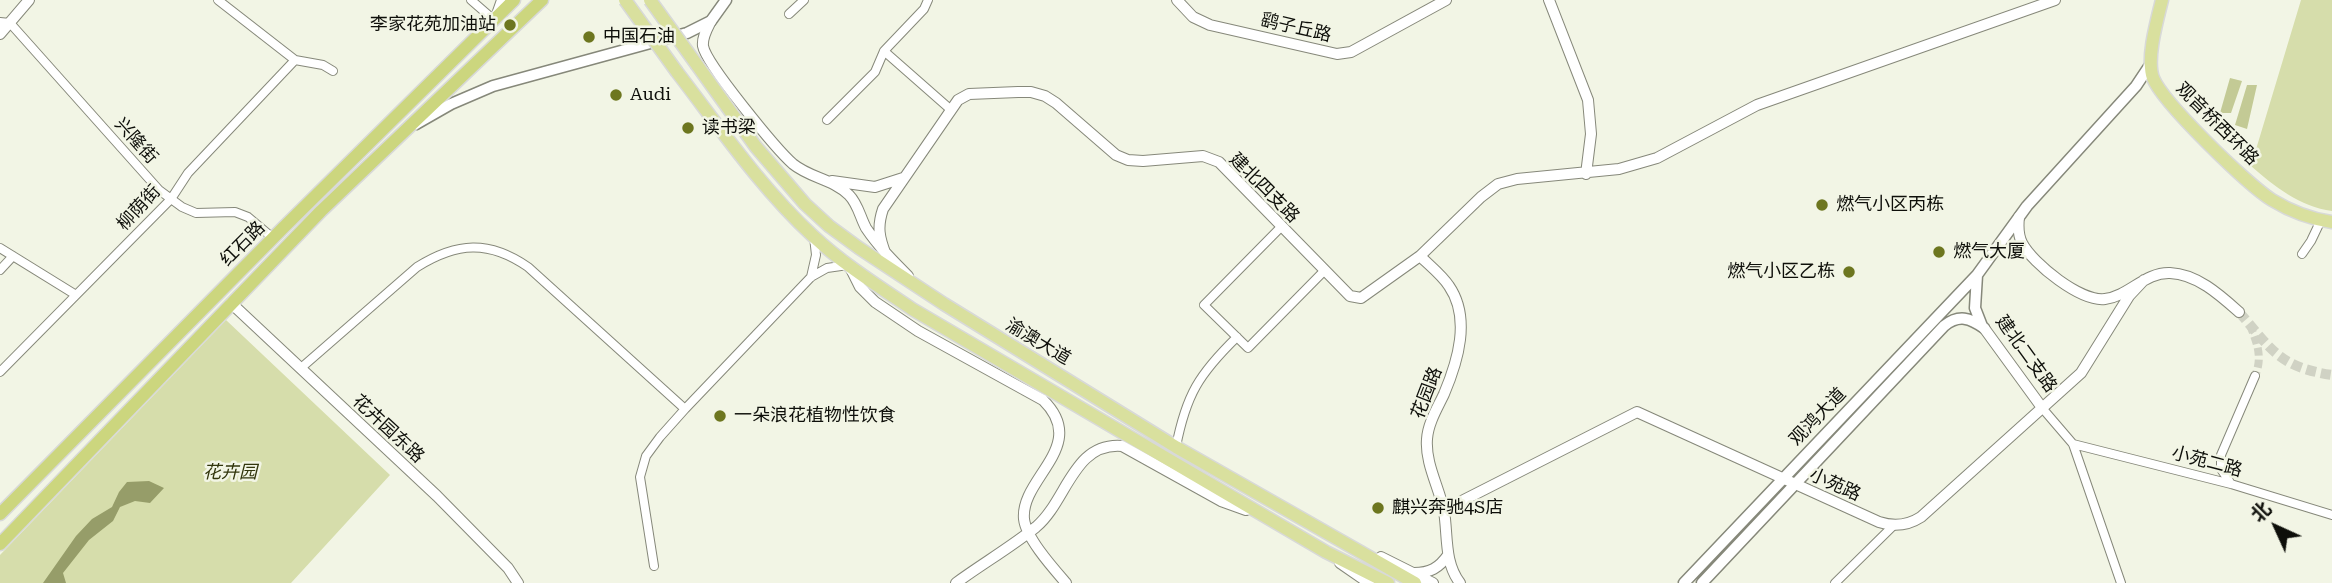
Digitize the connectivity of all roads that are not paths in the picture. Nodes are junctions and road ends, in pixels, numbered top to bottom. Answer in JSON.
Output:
{"nodes":[{"id":1,"x":29,"y":0,"type":"edge"},
{"id":2,"x":218,"y":0,"type":"edge"},
{"id":3,"x":471,"y":0,"type":"edge"},
{"id":4,"x":501,"y":0,"type":"edge"},
{"id":5,"x":514,"y":0,"type":"edge"},
{"id":6,"x":542,"y":0,"type":"edge"},
{"id":7,"x":625,"y":0,"type":"edge"},
{"id":8,"x":650,"y":0,"type":"edge"},
{"id":9,"x":726,"y":0,"type":"edge"},
{"id":10,"x":804,"y":0,"type":"edge"},
{"id":11,"x":928,"y":0,"type":"edge"},
{"id":12,"x":1177,"y":0,"type":"edge"},
{"id":13,"x":1446,"y":0,"type":"edge"},
{"id":14,"x":1549,"y":0,"type":"edge"},
{"id":15,"x":2055,"y":0,"type":"edge"},
{"id":16,"x":2162,"y":0,"type":"edge"},
{"id":17,"x":789,"y":15,"type":"dead end"},
{"id":18,"x":494,"y":20,"type":"junction"},
{"id":19,"x":711,"y":21,"type":"junction"},
{"id":20,"x":5,"y":23,"type":"edge"},
{"id":21,"x":0,"y":34,"type":"edge"},
{"id":22,"x":884,"y":51,"type":"junction"},
{"id":23,"x":295,"y":60,"type":"junction"},
{"id":24,"x":2150,"y":65,"type":"junction"},
{"id":25,"x":333,"y":71,"type":"dead end"},
{"id":26,"x":950,"y":109,"type":"junction"},
{"id":27,"x":827,"y":120,"type":"dead end"},
{"id":28,"x":407,"y":130,"type":"junction"},
{"id":29,"x":1586,"y":174,"type":"junction"},
{"id":30,"x":903,"y":178,"type":"junction"},
{"id":31,"x":828,"y":180,"type":"junction"},
{"id":32,"x":171,"y":199,"type":"junction"},
{"id":33,"x":2019,"y":216,"type":"junction"},
{"id":34,"x":2327,"y":221,"type":"edge"},
{"id":35,"x":1281,"y":228,"type":"junction"},
{"id":36,"x":814,"y":237,"type":"junction"},
{"id":37,"x":273,"y":238,"type":"junction"},
{"id":38,"x":0,"y":248,"type":"edge"},
{"id":39,"x":2302,"y":254,"type":"dead end"},
{"id":40,"x":887,"y":255,"type":"junction"},
{"id":41,"x":13,"y":256,"type":"junction"},
{"id":42,"x":1420,"y":256,"type":"junction"},
{"id":43,"x":848,"y":265,"type":"junction"},
{"id":44,"x":0,"y":270,"type":"edge"},
{"id":45,"x":1324,"y":271,"type":"junction"},
{"id":46,"x":1977,"y":275,"type":"junction"},
{"id":47,"x":811,"y":277,"type":"junction"},
{"id":48,"x":2144,"y":280,"type":"junction"},
{"id":49,"x":924,"y":291,"type":"junction"},
{"id":50,"x":76,"y":295,"type":"junction"},
{"id":51,"x":231,"y":303,"type":"junction"},
{"id":52,"x":2239,"y":313,"type":"tunnel mouth"},
{"id":53,"x":1984,"y":328,"type":"junction"},
{"id":54,"x":1237,"y":337,"type":"junction"},
{"id":55,"x":300,"y":368,"type":"junction"},
{"id":56,"x":0,"y":372,"type":"edge"},
{"id":57,"x":2255,"y":376,"type":"tunnel mouth"},
{"id":58,"x":685,"y":409,"type":"junction"},
{"id":59,"x":2043,"y":409,"type":"junction"},
{"id":60,"x":2073,"y":444,"type":"junction"},
{"id":61,"x":1176,"y":447,"type":"junction"},
{"id":62,"x":1783,"y":480,"type":"junction"},
{"id":63,"x":1795,"y":484,"type":"junction"},
{"id":64,"x":2231,"y":484,"type":"junction"},
{"id":65,"x":1444,"y":510,"type":"junction"},
{"id":66,"x":0,"y":514,"type":"edge"},
{"id":67,"x":2332,"y":515,"type":"edge"},
{"id":68,"x":1266,"y":517,"type":"junction"},
{"id":69,"x":1893,"y":526,"type":"junction"},
{"id":70,"x":1029,"y":532,"type":"junction"},
{"id":71,"x":0,"y":544,"type":"edge"},
{"id":72,"x":1326,"y":552,"type":"junction"},
{"id":73,"x":1448,"y":555,"type":"junction"},
{"id":74,"x":654,"y":566,"type":"dead end"},
{"id":75,"x":1413,"y":578,"type":"edge"},
{"id":76,"x":518,"y":583,"type":"edge"},
{"id":77,"x":956,"y":583,"type":"edge"},
{"id":78,"x":1066,"y":583,"type":"edge"},
{"id":79,"x":1369,"y":583,"type":"edge"},
{"id":80,"x":1388,"y":583,"type":"edge"},
{"id":81,"x":1433,"y":583,"type":"edge"},
{"id":82,"x":1460,"y":583,"type":"edge"},
{"id":83,"x":1684,"y":583,"type":"edge"},
{"id":84,"x":1702,"y":583,"type":"edge"},
{"id":85,"x":1835,"y":583,"type":"edge"},
{"id":86,"x":2121,"y":583,"type":"edge"}],
"edges":[{"from":1,"to":20,"type":"street"},
{"from":2,"to":23,"type":"street"},
{"from":3,"to":18,"type":"street"},
{"from":4,"to":18,"type":"street"},
{"from":5,"to":18,"type":"highway","name":"红石路"},
{"from":6,"to":28,"type":"highway","name":"红石路"},
{"from":7,"to":36,"type":"main road","name":"渝澳大道","bridge":true},
{"from":8,"to":49,"type":"main road","name":"渝澳大道","bridge":true},
{"from":9,"to":19,"type":"main road"},
{"from":10,"to":17,"type":"street"},
{"from":11,"to":22,"type":"street"},
{"from":12,"to":13,"type":"street","name":"鹞子丘路"},
{"from":14,"to":29,"type":"street"},
{"from":15,"to":29,"type":"street"},
{"from":16,"to":24,"type":"main road"},
{"from":18,"to":37,"type":"highway","name":"红石路"},
{"from":19,"to":28,"type":"main road","name":"红石路"},
{"from":19,"to":31,"type":"street"},
{"from":20,"to":21,"type":"street"},
{"from":20,"to":32,"type":"street","name":"兴隆街"},
{"from":22,"to":26,"type":"street"},
{"from":22,"to":27,"type":"street"},
{"from":23,"to":25,"type":"street"},
{"from":23,"to":32,"type":"street","name":"柳荫街"},
{"from":24,"to":33,"type":"main road"},
{"from":24,"to":34,"type":"main road","name":"观音桥西环路"},
{"from":26,"to":30,"type":"street","name":"建北四支路"},
{"from":26,"to":35,"type":"street","name":"建北四支路"},
{"from":28,"to":51,"type":"highway","name":"红石路"},
{"from":29,"to":42,"type":"street"},
{"from":30,"to":31,"type":"street"},
{"from":30,"to":40,"type":"street","name":"建北四支路"},
{"from":31,"to":40,"type":"street"},
{"from":32,"to":37,"type":"street","name":"兴隆街"},
{"from":32,"to":50,"type":"street","name":"柳荫街"},
{"from":33,"to":46,"type":"main road"},
{"from":33,"to":48,"type":"street"},
{"from":34,"to":39,"type":"street"},
{"from":35,"to":45,"type":"street","name":"建北四支路"},
{"from":35,"to":54,"type":"street"},
{"from":36,"to":43,"type":"main road","name":"渝澳大道"},
{"from":36,"to":47,"type":"street"},
{"from":37,"to":66,"type":"highway","name":"红石路"},
{"from":38,"to":41,"type":"street"},
{"from":40,"to":49,"type":"street"},
{"from":41,"to":44,"type":"street"},
{"from":41,"to":50,"type":"street"},
{"from":42,"to":45,"type":"street","name":"建北四支路"},
{"from":42,"to":65,"type":"street","name":"花园路"},
{"from":43,"to":47,"type":"street"},
{"from":43,"to":68,"type":"main road","name":"渝澳大道"},
{"from":43,"to":70,"type":"street"},
{"from":45,"to":54,"type":"street"},
{"from":46,"to":53,"type":"main road","name":"建北二支路"},
{"from":46,"to":62,"type":"main road","name":"观鸿大道"},
{"from":47,"to":58,"type":"street"},
{"from":48,"to":52,"type":"street"},
{"from":48,"to":59,"type":"street"},
{"from":49,"to":61,"type":"main road","name":"渝澳大道"},
{"from":50,"to":56,"type":"street","name":"柳荫街"},
{"from":51,"to":55,"type":"street","name":"花卉园东路"},
{"from":51,"to":71,"type":"highway","name":"红石路"},
{"from":53,"to":59,"type":"street","name":"建北二支路"},
{"from":53,"to":63,"type":"main road","name":"观鸿大道"},
{"from":54,"to":61,"type":"street"},
{"from":55,"to":58,"type":"street"},
{"from":55,"to":76,"type":"street","name":"花卉园东路"},
{"from":57,"to":64,"type":"street"},
{"from":58,"to":74,"type":"street"},
{"from":59,"to":60,"type":"street","name":"建北二支路"},
{"from":59,"to":69,"type":"street"},
{"from":60,"to":64,"type":"street","name":"小苑二路"},
{"from":60,"to":86,"type":"street","name":"建北二支路"},
{"from":61,"to":75,"type":"main road","name":"渝澳大道"},
{"from":62,"to":63,"type":"street","name":"小苑路"},
{"from":62,"to":65,"type":"street","name":"小苑路"},
{"from":62,"to":83,"type":"main road","name":"观鸿大道"},
{"from":63,"to":69,"type":"street","name":"小苑路"},
{"from":63,"to":84,"type":"main road","name":"观鸿大道"},
{"from":64,"to":67,"type":"street","name":"小苑二路"},
{"from":65,"to":73,"type":"street","name":"花园路"},
{"from":68,"to":70,"type":"street"},
{"from":68,"to":72,"type":"main road","name":"渝澳大道"},
{"from":69,"to":85,"type":"street"},
{"from":70,"to":77,"type":"street"},
{"from":70,"to":78,"type":"street"},
{"from":72,"to":79,"type":"street"},
{"from":72,"to":80,"type":"main road","name":"渝澳大道"},
{"from":73,"to":75,"type":"street"},
{"from":73,"to":82,"type":"street","name":"花园路"},
{"from":75,"to":81,"type":"street"}]}
